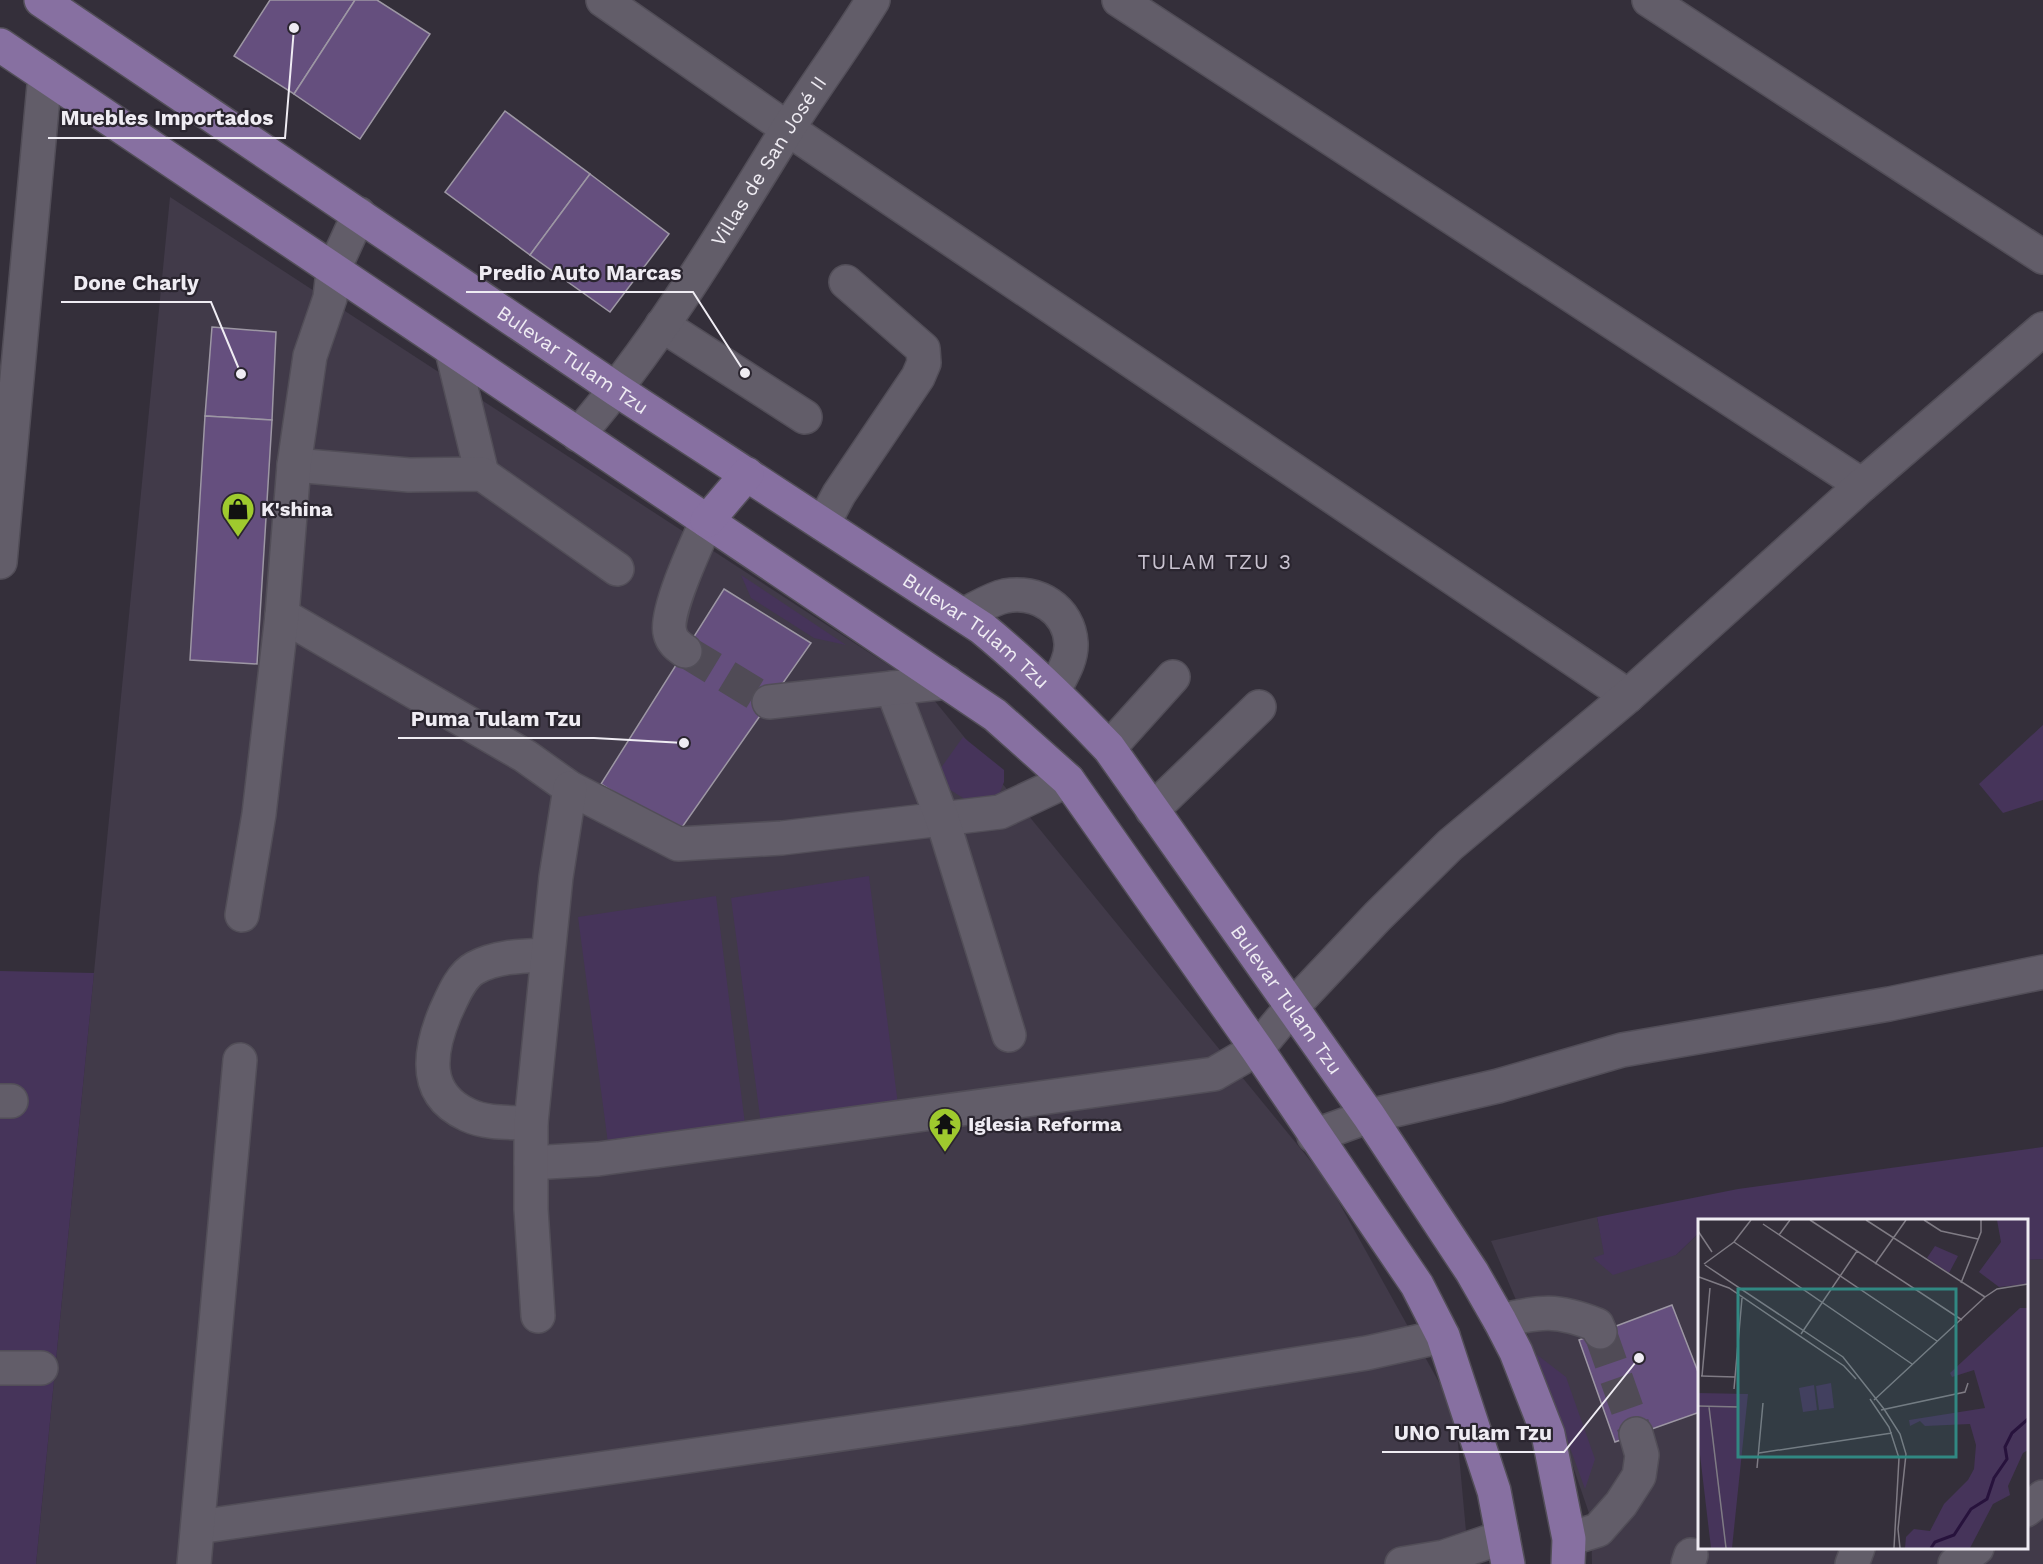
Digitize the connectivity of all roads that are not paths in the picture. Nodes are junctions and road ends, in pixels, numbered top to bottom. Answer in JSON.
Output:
{"nodes":[{"id":1,"x":41,"y":0,"type":"edge"},
{"id":2,"x":603,"y":0,"type":"edge"},
{"id":3,"x":873,"y":0,"type":"edge"},
{"id":4,"x":1119,"y":0,"type":"edge"},
{"id":5,"x":1649,"y":0,"type":"edge"},
{"id":6,"x":0,"y":45,"type":"edge"},
{"id":7,"x":45,"y":75,"type":"junction"},
{"id":8,"x":788,"y":129,"type":"junction"},
{"id":9,"x":359,"y":214,"type":"junction"},
{"id":10,"x":2043,"y":257,"type":"edge"},
{"id":11,"x":333,"y":271,"type":"junction"},
{"id":12,"x":846,"y":282,"type":"dead end"},
{"id":13,"x":662,"y":325,"type":"junction"},
{"id":14,"x":2043,"y":329,"type":"edge"},
{"id":15,"x":452,"y":351,"type":"junction"},
{"id":16,"x":618,"y":390,"type":"junction"},
{"id":17,"x":805,"y":417,"type":"dead end"},
{"id":18,"x":578,"y":435,"type":"junction"},
{"id":19,"x":294,"y":465,"type":"junction"},
{"id":20,"x":482,"y":474,"type":"junction"},
{"id":21,"x":747,"y":474,"type":"junction"},
{"id":22,"x":1862,"y":485,"type":"junction"},
{"id":23,"x":707,"y":520,"type":"junction"},
{"id":24,"x":823,"y":524,"type":"junction"},
{"id":25,"x":0,"y":562,"type":"edge"},
{"id":26,"x":618,"y":569,"type":"dead end"},
{"id":27,"x":282,"y":615,"type":"junction"},
{"id":28,"x":963,"y":615,"type":"junction"},
{"id":29,"x":685,"y":651,"type":"tunnel mouth"},
{"id":30,"x":1173,"y":677,"type":"dead end"},
{"id":31,"x":947,"y":682,"type":"junction"},
{"id":32,"x":892,"y":688,"type":"junction"},
{"id":33,"x":1054,"y":690,"type":"junction"},
{"id":34,"x":1628,"y":696,"type":"junction"},
{"id":35,"x":770,"y":702,"type":"tunnel mouth"},
{"id":36,"x":1259,"y":707,"type":"dead end"},
{"id":37,"x":1109,"y":748,"type":"junction"},
{"id":38,"x":1068,"y":780,"type":"junction"},
{"id":39,"x":570,"y":788,"type":"junction"},
{"id":40,"x":1152,"y":810,"type":"junction"},
{"id":41,"x":942,"y":818,"type":"junction"},
{"id":42,"x":242,"y":915,"type":"dead end"},
{"id":43,"x":547,"y":955,"type":"junction"},
{"id":44,"x":2043,"y":972,"type":"edge"},
{"id":45,"x":1291,"y":1008,"type":"junction"},
{"id":46,"x":1009,"y":1035,"type":"dead end"},
{"id":47,"x":1257,"y":1049,"type":"junction"},
{"id":48,"x":240,"y":1060,"type":"dead end"},
{"id":49,"x":1369,"y":1116,"type":"junction"},
{"id":50,"x":531,"y":1123,"type":"junction"},
{"id":51,"x":1314,"y":1136,"type":"junction"},
{"id":52,"x":531,"y":1163,"type":"junction"},
{"id":53,"x":538,"y":1316,"type":"dead end"},
{"id":54,"x":1500,"y":1321,"type":"junction"},
{"id":55,"x":1600,"y":1332,"type":"tunnel mouth"},
{"id":56,"x":1443,"y":1336,"type":"junction"},
{"id":57,"x":0,"y":1368,"type":"edge"},
{"id":58,"x":41,"y":1368,"type":"dead end"},
{"id":59,"x":1636,"y":1434,"type":"tunnel mouth"},
{"id":60,"x":2043,"y":1497,"type":"edge"},
{"id":61,"x":2028,"y":1508,"type":"edge"},
{"id":62,"x":198,"y":1527,"type":"junction"},
{"id":63,"x":1858,"y":1549,"type":"edge"},
{"id":64,"x":1976,"y":1549,"type":"edge"},
{"id":65,"x":1506,"y":1551,"type":"edge"},
{"id":66,"x":1569,"y":1552,"type":"edge"},
{"id":67,"x":194,"y":1564,"type":"edge"},
{"id":68,"x":1402,"y":1564,"type":"edge"},
{"id":69,"x":1852,"y":1564,"type":"edge"},
{"id":70,"x":1955,"y":1564,"type":"edge"}],
"edges":[{"from":1,"to":9,"type":"main road","name":"Bulevar Tulam Tzu"},
{"from":2,"to":8,"type":"street"},
{"from":3,"to":8,"type":"street","name":"Villas de San José II"},
{"from":4,"to":22,"type":"street"},
{"from":5,"to":10,"type":"street"},
{"from":6,"to":7,"type":"main road"},
{"from":7,"to":11,"type":"main road"},
{"from":7,"to":25,"type":"street"},
{"from":8,"to":13,"type":"street","name":"Villas de San José II"},
{"from":8,"to":34,"type":"street"},
{"from":9,"to":11,"type":"street"},
{"from":9,"to":16,"type":"main road","name":"Bulevar Tulam Tzu"},
{"from":11,"to":15,"type":"main road"},
{"from":11,"to":19,"type":"street"},
{"from":12,"to":24,"type":"street"},
{"from":13,"to":16,"type":"street","name":"Villas de San José II"},
{"from":13,"to":17,"type":"street"},
{"from":14,"to":22,"type":"street"},
{"from":15,"to":18,"type":"main road"},
{"from":15,"to":20,"type":"street"},
{"from":16,"to":18,"type":"street","name":"Villas de San José II"},
{"from":16,"to":21,"type":"main road","name":"Bulevar Tulam Tzu"},
{"from":18,"to":23,"type":"main road"},
{"from":19,"to":20,"type":"street"},
{"from":19,"to":27,"type":"street"},
{"from":20,"to":26,"type":"street"},
{"from":21,"to":23,"type":"main road"},
{"from":21,"to":24,"type":"main road","name":"Bulevar Tulam Tzu"},
{"from":22,"to":34,"type":"street"},
{"from":23,"to":29,"type":"street"},
{"from":23,"to":31,"type":"main road"},
{"from":24,"to":28,"type":"main road","name":"Bulevar Tulam Tzu"},
{"from":27,"to":39,"type":"street"},
{"from":27,"to":42,"type":"street"},
{"from":28,"to":33,"type":"main road","name":"Bulevar Tulam Tzu"},
{"from":28,"to":33,"type":"street"},
{"from":30,"to":37,"type":"street"},
{"from":31,"to":32,"type":"street"},
{"from":31,"to":38,"type":"main road"},
{"from":32,"to":35,"type":"street"},
{"from":32,"to":41,"type":"street"},
{"from":33,"to":37,"type":"main road","name":"Bulevar Tulam Tzu"},
{"from":34,"to":45,"type":"street"},
{"from":36,"to":40,"type":"street"},
{"from":37,"to":40,"type":"main road","name":"Bulevar Tulam Tzu"},
{"from":38,"to":41,"type":"street"},
{"from":38,"to":47,"type":"main road"},
{"from":39,"to":41,"type":"street"},
{"from":39,"to":43,"type":"street"},
{"from":40,"to":45,"type":"main road","name":"Bulevar Tulam Tzu"},
{"from":41,"to":46,"type":"street"},
{"from":43,"to":50,"type":"street"},
{"from":43,"to":50,"type":"street"},
{"from":44,"to":49,"type":"street"},
{"from":45,"to":47,"type":"street"},
{"from":45,"to":49,"type":"main road","name":"Bulevar Tulam Tzu"},
{"from":47,"to":51,"type":"main road"},
{"from":47,"to":52,"type":"street"},
{"from":48,"to":62,"type":"street"},
{"from":49,"to":51,"type":"street"},
{"from":49,"to":54,"type":"main road","name":"Bulevar Tulam Tzu"},
{"from":50,"to":52,"type":"street"},
{"from":51,"to":56,"type":"main road"},
{"from":52,"to":53,"type":"street"},
{"from":54,"to":55,"type":"street"},
{"from":54,"to":66,"type":"main road","name":"Bulevar Tulam Tzu"},
{"from":56,"to":62,"type":"street"},
{"from":56,"to":65,"type":"main road"},
{"from":57,"to":58,"type":"street"},
{"from":59,"to":66,"type":"street"},
{"from":60,"to":61,"type":"street"},
{"from":62,"to":67,"type":"street"},
{"from":63,"to":69,"type":"street"},
{"from":64,"to":70,"type":"street"},
{"from":65,"to":68,"type":"street"}]}
